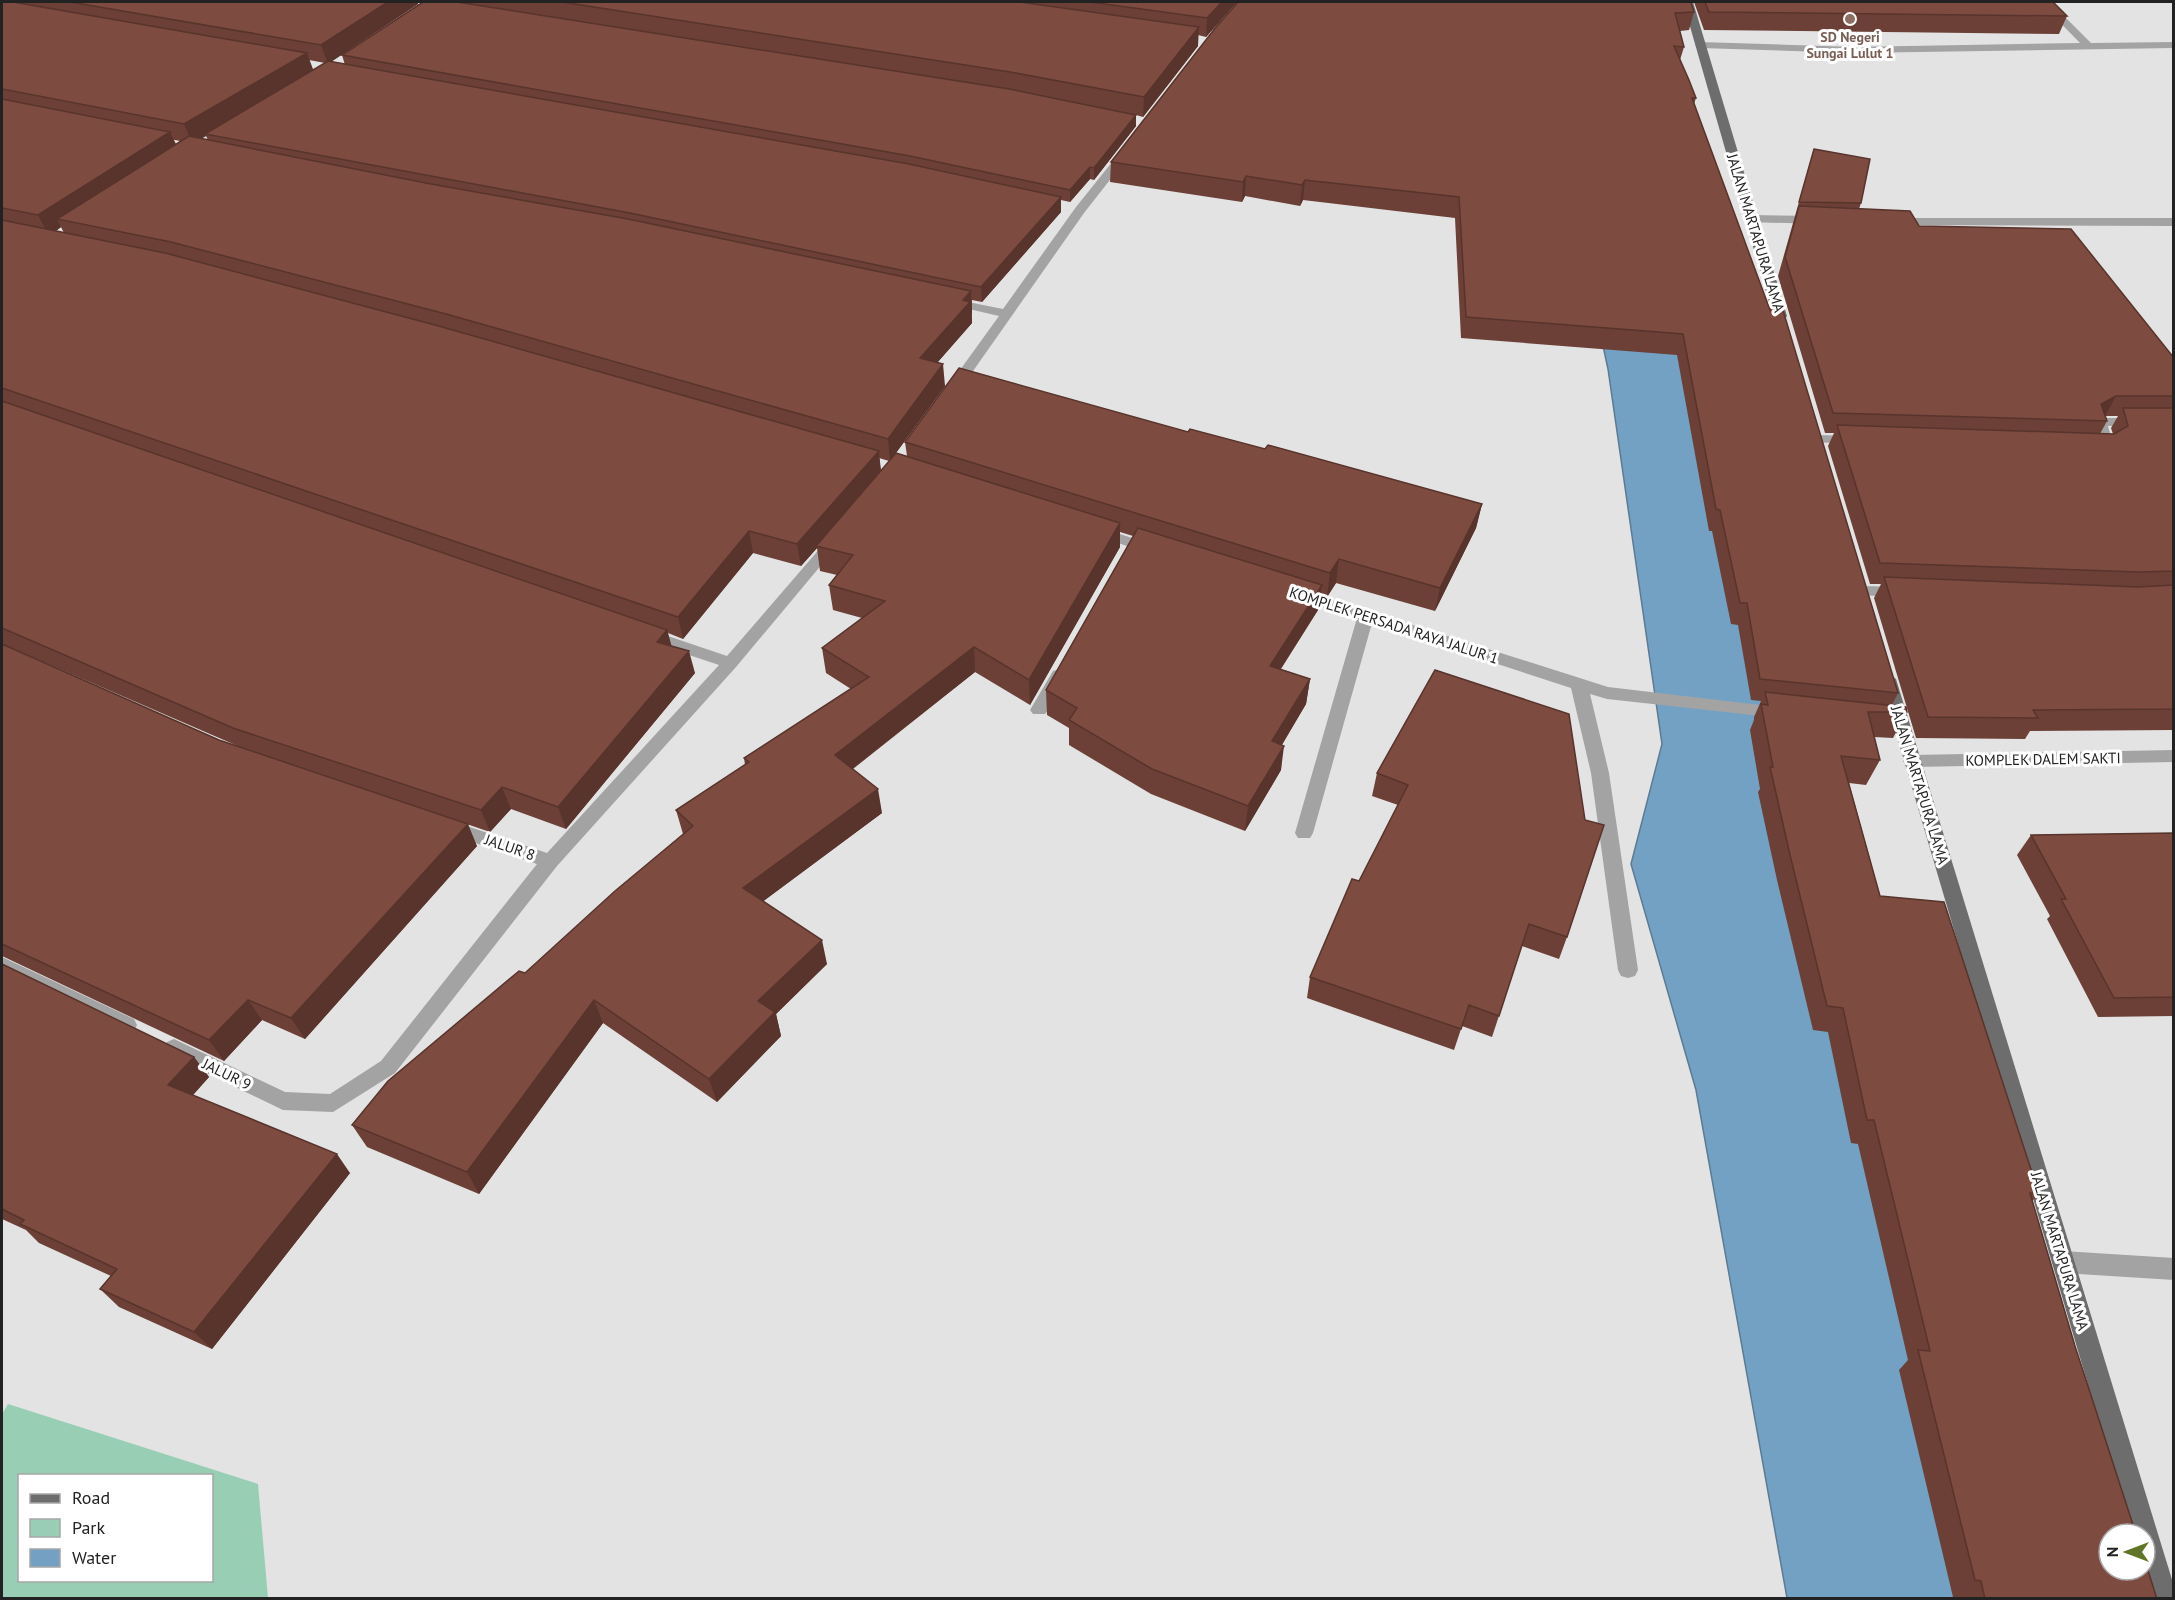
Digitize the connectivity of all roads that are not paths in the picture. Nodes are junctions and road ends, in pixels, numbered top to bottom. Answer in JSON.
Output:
{"nodes":[{"id":1,"x":1688,"y":2,"type":"edge"},
{"id":2,"x":2045,"y":2,"type":"edge"},
{"id":3,"x":1700,"y":45,"type":"junction"},
{"id":4,"x":2174,"y":45,"type":"edge"},
{"id":5,"x":2089,"y":47,"type":"junction"},
{"id":6,"x":1134,"y":141,"type":"edge"},
{"id":7,"x":1751,"y":219,"type":"junction"},
{"id":8,"x":1833,"y":221,"type":"edge"},
{"id":9,"x":1879,"y":221,"type":"edge"},
{"id":10,"x":2174,"y":222,"type":"edge"},
{"id":11,"x":931,"y":296,"type":"edge"},
{"id":12,"x":1008,"y":314,"type":"junction"},
{"id":13,"x":1784,"y":329,"type":"edge"},
{"id":14,"x":945,"y":401,"type":"edge"},
{"id":15,"x":1811,"y":417,"type":"edge"},
{"id":16,"x":2174,"y":422,"type":"edge"},
{"id":17,"x":1817,"y":439,"type":"junction"},
{"id":18,"x":1874,"y":441,"type":"edge"},
{"id":19,"x":2091,"y":448,"type":"edge"},
{"id":20,"x":1824,"y":461,"type":"edge"},
{"id":21,"x":1088,"y":529,"type":"edge"},
{"id":22,"x":843,"y":530,"type":"edge"},
{"id":23,"x":1165,"y":553,"type":"edge"},
{"id":24,"x":1857,"y":569,"type":"edge"},
{"id":25,"x":1287,"y":590,"type":"edge"},
{"id":26,"x":1863,"y":591,"type":"junction"},
{"id":27,"x":1911,"y":593,"type":"edge"},
{"id":28,"x":1869,"y":613,"type":"edge"},
{"id":29,"x":1366,"y":616,"type":"junction"},
{"id":30,"x":640,"y":633,"type":"edge"},
{"id":31,"x":1068,"y":658,"type":"edge"},
{"id":32,"x":1882,"y":658,"type":"edge"},
{"id":33,"x":730,"y":663,"type":"junction"},
{"id":34,"x":1580,"y":684,"type":"junction"},
{"id":35,"x":1040,"y":710,"type":"dead end"},
{"id":36,"x":1794,"y":714,"type":"edge"},
{"id":37,"x":1881,"y":723,"type":"edge"},
{"id":38,"x":1901,"y":725,"type":"junction"},
{"id":39,"x":2174,"y":756,"type":"edge"},
{"id":40,"x":1912,"y":761,"type":"junction"},
{"id":41,"x":428,"y":820,"type":"edge"},
{"id":42,"x":1304,"y":833,"type":"dead end"},
{"id":43,"x":550,"y":861,"type":"junction"},
{"id":44,"x":2,"y":964,"type":"edge"},
{"id":45,"x":1628,"y":970,"type":"dead end"},
{"id":46,"x":2063,"y":1262,"type":"junction"},
{"id":47,"x":2174,"y":1269,"type":"edge"},
{"id":48,"x":2141,"y":1522,"type":"edge"},
{"id":49,"x":2157,"y":1575,"type":"edge"},
{"id":50,"x":2164,"y":1599,"type":"edge"}],
"edges":[{"from":1,"to":3,"type":"main road","name":"JALAN MARTAPURA LAMA"},
{"from":2,"to":5,"type":"street"},
{"from":3,"to":5,"type":"street"},
{"from":3,"to":7,"type":"main road","name":"JALAN MARTAPURA LAMA"},
{"from":4,"to":5,"type":"street"},
{"from":6,"to":12,"type":"street"},
{"from":7,"to":8,"type":"street"},
{"from":7,"to":13,"type":"main road","name":"JALAN MARTAPURA LAMA"},
{"from":9,"to":10,"type":"street"},
{"from":11,"to":12,"type":"street"},
{"from":12,"to":14,"type":"street"},
{"from":15,"to":17,"type":"main road"},
{"from":16,"to":19,"type":"street"},
{"from":17,"to":18,"type":"street"},
{"from":17,"to":20,"type":"main road"},
{"from":21,"to":23,"type":"street"},
{"from":22,"to":33,"type":"street","name":"JALUR 9"},
{"from":24,"to":26,"type":"main road"},
{"from":25,"to":29,"type":"street","name":"KOMPLEK PERSADA RAYA JALUR 1"},
{"from":26,"to":27,"type":"street"},
{"from":26,"to":28,"type":"main road"},
{"from":29,"to":34,"type":"street","name":"KOMPLEK PERSADA RAYA JALUR 1"},
{"from":29,"to":42,"type":"street"},
{"from":30,"to":33,"type":"street"},
{"from":31,"to":35,"type":"street"},
{"from":32,"to":38,"type":"main road","name":"JALAN MARTAPURA LAMA"},
{"from":33,"to":43,"type":"street","name":"JALUR 9"},
{"from":34,"to":36,"type":"street","name":"KOMPLEK PERSADA RAYA JALUR 1"},
{"from":34,"to":45,"type":"street"},
{"from":37,"to":38,"type":"street"},
{"from":38,"to":40,"type":"main road","name":"JALAN MARTAPURA LAMA"},
{"from":39,"to":40,"type":"street","name":"KOMPLEK DALEM SAKTI"},
{"from":40,"to":46,"type":"main road","name":"JALAN MARTAPURA LAMA"},
{"from":41,"to":43,"type":"street","name":"JALUR 8"},
{"from":43,"to":44,"type":"street","name":"JALUR 9"},
{"from":46,"to":47,"type":"street"},
{"from":46,"to":48,"type":"main road","name":"JALAN MARTAPURA LAMA"},
{"from":49,"to":50,"type":"main road","name":"JALAN MARTAPURA LAMA"}]}
